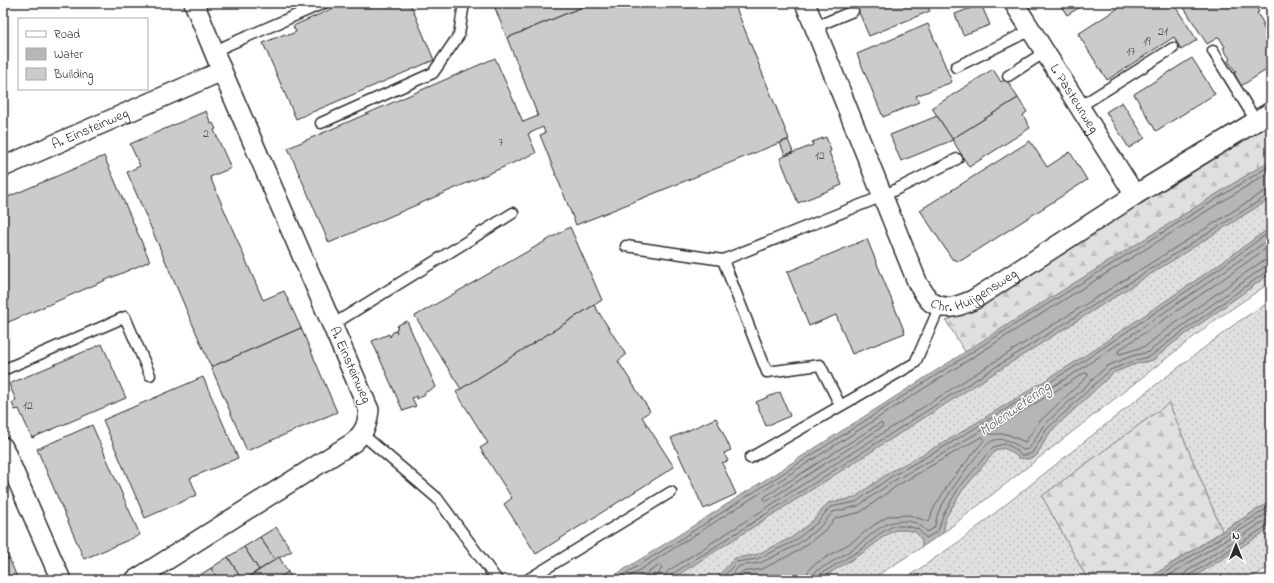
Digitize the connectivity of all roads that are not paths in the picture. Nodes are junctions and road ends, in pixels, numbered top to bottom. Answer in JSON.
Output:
{"nodes":[{"id":1,"x":194,"y":3,"type":"edge"},
{"id":2,"x":324,"y":3,"type":"edge"},
{"id":3,"x":464,"y":3,"type":"edge"},
{"id":4,"x":805,"y":3,"type":"edge"},
{"id":5,"x":1014,"y":3,"type":"edge"},
{"id":6,"x":853,"y":11,"type":"dead end"},
{"id":7,"x":815,"y":27,"type":"junction"},
{"id":8,"x":1031,"y":30,"type":"junction"},
{"id":9,"x":1173,"y":48,"type":"dead end"},
{"id":10,"x":214,"y":51,"type":"junction"},
{"id":11,"x":1213,"y":51,"type":"dead end"},
{"id":12,"x":1045,"y":52,"type":"junction"},
{"id":13,"x":956,"y":67,"type":"dead end"},
{"id":14,"x":222,"y":71,"type":"junction"},
{"id":15,"x":1008,"y":76,"type":"dead end"},
{"id":16,"x":1079,"y":107,"type":"junction"},
{"id":17,"x":1263,"y":117,"type":"edge"},
{"id":18,"x":321,"y":123,"type":"dead end"},
{"id":19,"x":957,"y":159,"type":"dead end"},
{"id":20,"x":3,"y":167,"type":"edge"},
{"id":21,"x":1135,"y":195,"type":"junction"},
{"id":22,"x":883,"y":196,"type":"junction"},
{"id":23,"x":513,"y":213,"type":"dead end"},
{"id":24,"x":626,"y":246,"type":"dead end"},
{"id":25,"x":723,"y":260,"type":"junction"},
{"id":26,"x":940,"y":306,"type":"junction"},
{"id":27,"x":332,"y":325,"type":"junction"},
{"id":28,"x":3,"y":370,"type":"edge"},
{"id":29,"x":150,"y":375,"type":"dead end"},
{"id":30,"x":840,"y":405,"type":"junction"},
{"id":31,"x":362,"y":434,"type":"junction"},
{"id":32,"x":3,"y":448,"type":"edge"},
{"id":33,"x":750,"y":458,"type":"dead end"},
{"id":34,"x":671,"y":492,"type":"dead end"},
{"id":35,"x":61,"y":580,"type":"edge"},
{"id":36,"x":135,"y":580,"type":"edge"},
{"id":37,"x":497,"y":580,"type":"edge"},
{"id":38,"x":527,"y":580,"type":"edge"}],
"edges":[{"from":1,"to":10,"type":"street","name":"A. Einsteinweg"},
{"from":2,"to":10,"type":"lane"},
{"from":3,"to":18,"type":"lane"},
{"from":4,"to":7,"type":"street","name":"Chr. Huijgensweg"},
{"from":5,"to":8,"type":"street","name":"L. Pasteurweg"},
{"from":6,"to":7,"type":"lane"},
{"from":7,"to":22,"type":"street","name":"Chr. Huijgensweg"},
{"from":8,"to":12,"type":"street","name":"L. Pasteurweg"},
{"from":8,"to":13,"type":"lane"},
{"from":9,"to":16,"type":"lane"},
{"from":10,"to":14,"type":"street","name":"A. Einsteinweg"},
{"from":11,"to":17,"type":"lane"},
{"from":12,"to":15,"type":"lane"},
{"from":12,"to":16,"type":"street","name":"L. Pasteurweg"},
{"from":14,"to":20,"type":"street","name":"A. Einsteinweg"},
{"from":14,"to":27,"type":"street","name":"A. Einsteinweg"},
{"from":16,"to":21,"type":"street","name":"L. Pasteurweg"},
{"from":17,"to":21,"type":"street","name":"Chr. Huijgensweg"},
{"from":19,"to":22,"type":"lane"},
{"from":21,"to":26,"type":"street","name":"Chr. Huijgensweg"},
{"from":22,"to":25,"type":"lane"},
{"from":22,"to":26,"type":"street","name":"Chr. Huijgensweg"},
{"from":23,"to":27,"type":"lane"},
{"from":24,"to":25,"type":"lane"},
{"from":25,"to":30,"type":"lane"},
{"from":26,"to":30,"type":"lane"},
{"from":27,"to":31,"type":"street","name":"A. Einsteinweg"},
{"from":28,"to":29,"type":"lane"},
{"from":30,"to":33,"type":"lane"},
{"from":31,"to":36,"type":"street"},
{"from":31,"to":37,"type":"lane"},
{"from":32,"to":35,"type":"street"},
{"from":34,"to":38,"type":"lane"}]}
